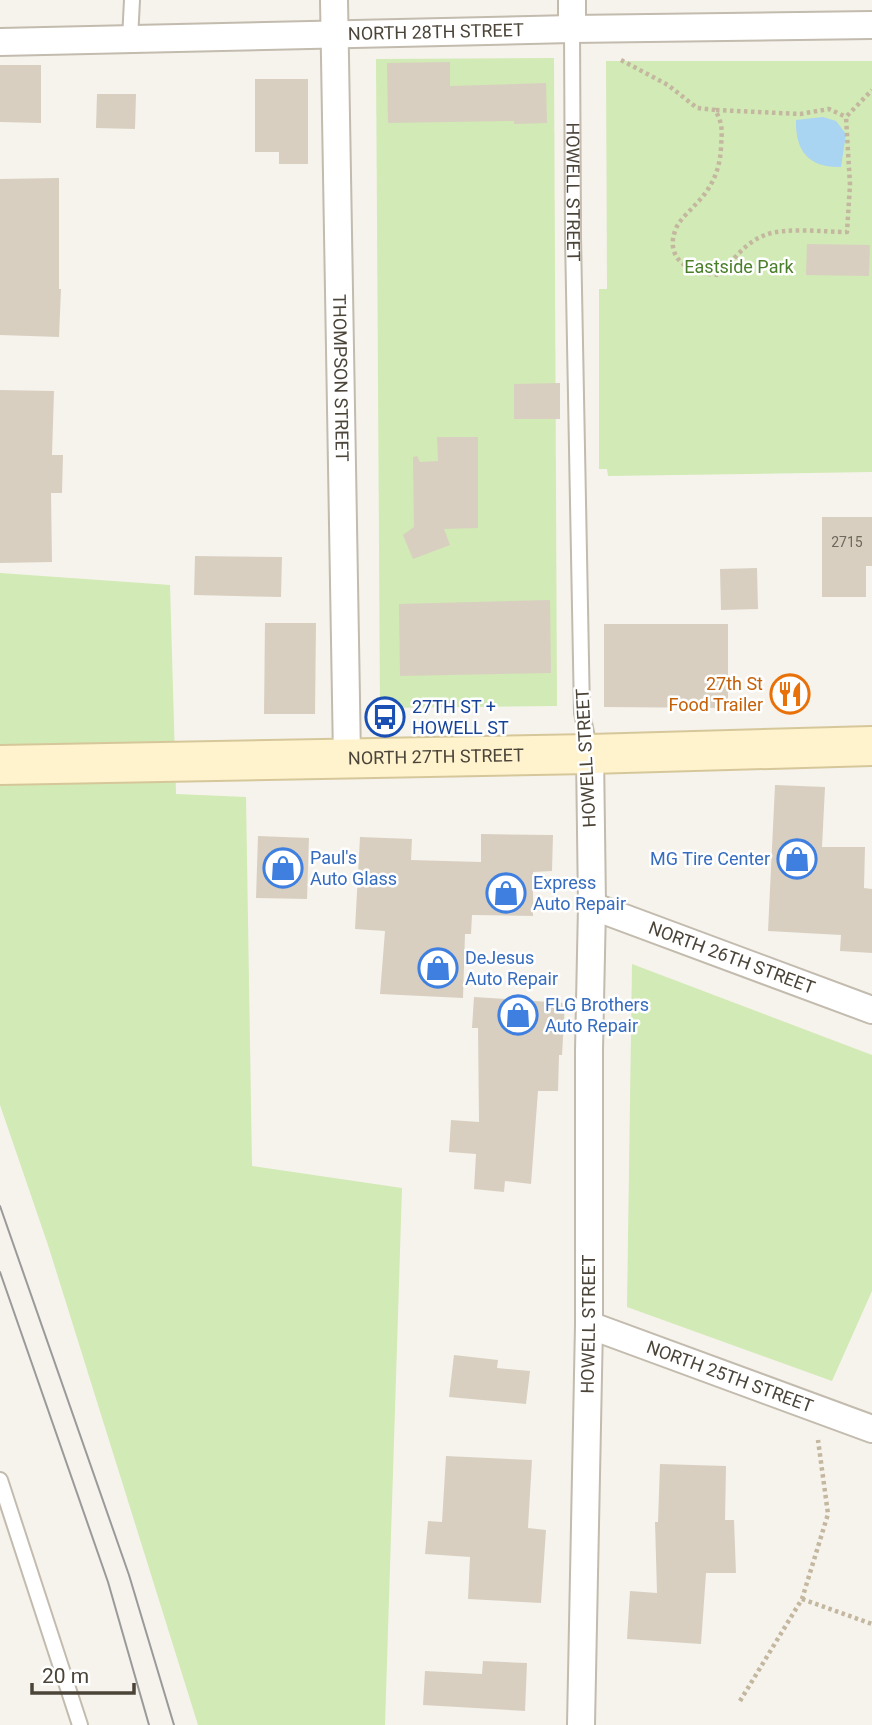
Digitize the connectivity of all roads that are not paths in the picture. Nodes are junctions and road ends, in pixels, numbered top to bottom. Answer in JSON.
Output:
{"nodes":[{"id":1,"x":132,"y":0,"type":"edge"},
{"id":2,"x":334,"y":0,"type":"edge"},
{"id":3,"x":572,"y":0,"type":"edge"},
{"id":4,"x":872,"y":25,"type":"edge"},
{"id":5,"x":572,"y":29,"type":"junction"},
{"id":6,"x":335,"y":34,"type":"junction"},
{"id":7,"x":130,"y":39,"type":"junction"},
{"id":8,"x":0,"y":42,"type":"edge"},
{"id":9,"x":872,"y":746,"type":"edge"},
{"id":10,"x":590,"y":754,"type":"junction"},
{"id":11,"x":347,"y":757,"type":"junction"},
{"id":12,"x":0,"y":765,"type":"edge"},
{"id":13,"x":592,"y":906,"type":"junction"},
{"id":14,"x":872,"y":1010,"type":"edge"},
{"id":15,"x":589,"y":1325,"type":"junction"},
{"id":16,"x":872,"y":1429,"type":"edge"},
{"id":17,"x":0,"y":1480,"type":"edge"},
{"id":18,"x":80,"y":1725,"type":"edge"},
{"id":19,"x":581,"y":1725,"type":"edge"}],
"edges":[{"from":1,"to":7,"type":"lane"},
{"from":2,"to":6,"type":"street","name":"THOMPSON STREET"},
{"from":3,"to":5,"type":"street","name":"HOWELL STREET"},
{"from":4,"to":5,"type":"street","name":"NORTH 28TH STREET"},
{"from":5,"to":6,"type":"street","name":"NORTH 28TH STREET"},
{"from":5,"to":10,"type":"lane","name":"HOWELL STREET"},
{"from":6,"to":7,"type":"street","name":"NORTH 28TH STREET"},
{"from":6,"to":11,"type":"street","name":"THOMPSON STREET"},
{"from":7,"to":8,"type":"street","name":"NORTH 28TH STREET"},
{"from":9,"to":10,"type":"main road","name":"NORTH 27TH STREET"},
{"from":10,"to":11,"type":"main road","name":"NORTH 27TH STREET"},
{"from":10,"to":13,"type":"street","name":"HOWELL STREET"},
{"from":11,"to":12,"type":"main road","name":"NORTH 27TH STREET"},
{"from":13,"to":14,"type":"street","name":"NORTH 26TH STREET"},
{"from":13,"to":15,"type":"street","name":"HOWELL STREET"},
{"from":15,"to":16,"type":"street","name":"NORTH 25TH STREET"},
{"from":15,"to":19,"type":"street","name":"HOWELL STREET"},
{"from":17,"to":18,"type":"lane"}]}
